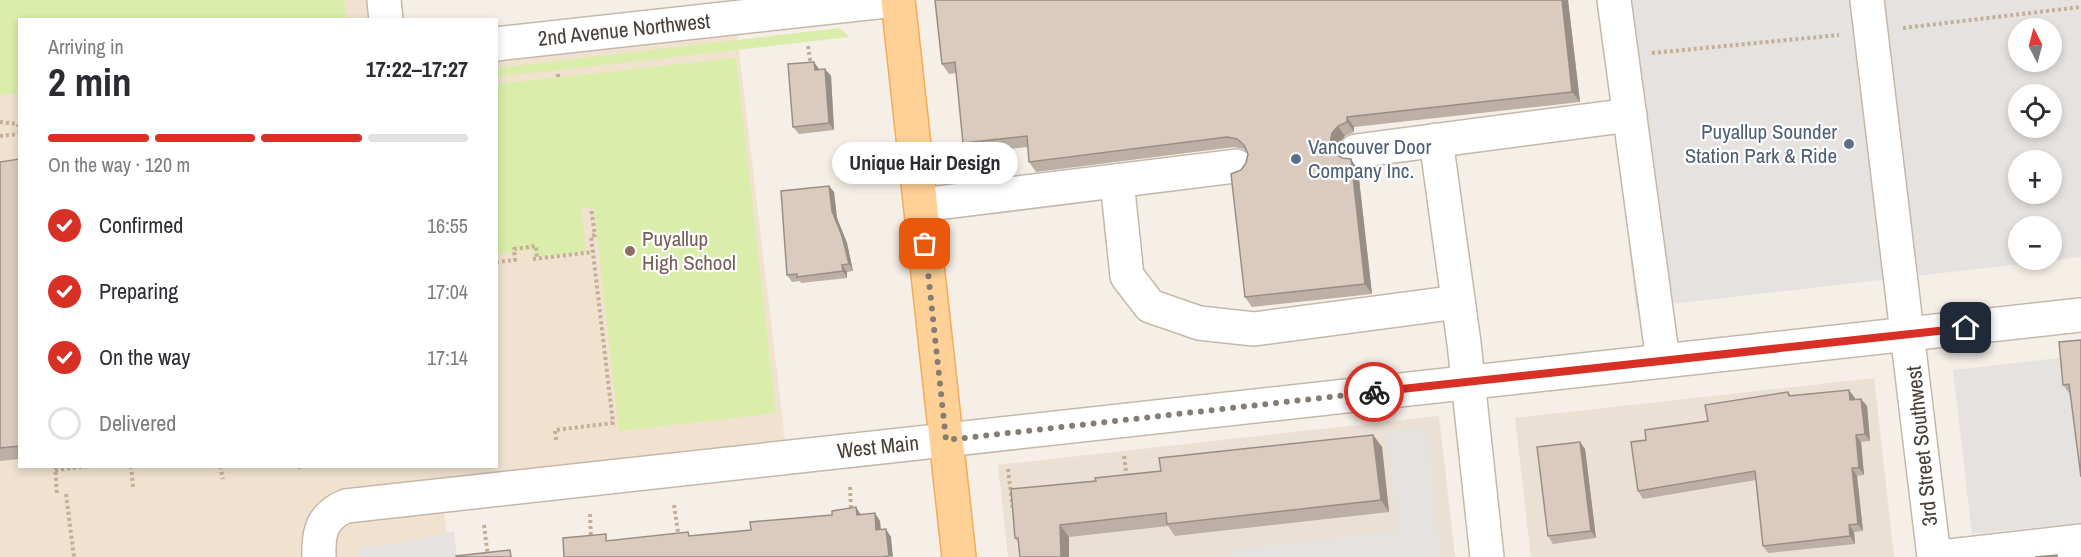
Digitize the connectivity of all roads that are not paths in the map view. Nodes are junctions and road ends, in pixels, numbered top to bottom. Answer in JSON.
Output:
{"nodes":[{"id":1,"x":384,"y":0,"type":"edge"},
{"id":2,"x":896,"y":0,"type":"edge"},
{"id":3,"x":1614,"y":0,"type":"edge"},
{"id":4,"x":1867,"y":0,"type":"edge"},
{"id":5,"x":386,"y":18,"type":"edge"},
{"id":6,"x":498,"y":44,"type":"edge"},
{"id":7,"x":1630,"y":115,"type":"junction"},
{"id":8,"x":1436,"y":140,"type":"junction"},
{"id":9,"x":1356,"y":151,"type":"dead end"},
{"id":10,"x":1236,"y":166,"type":"dead end"},
{"id":11,"x":1117,"y":181,"type":"junction"},
{"id":12,"x":921,"y":205,"type":"junction"},
{"id":13,"x":1458,"y":302,"type":"junction"},
{"id":14,"x":2081,"y":315,"type":"edge"},
{"id":15,"x":1909,"y":334,"type":"junction"},
{"id":16,"x":1663,"y":361,"type":"junction"},
{"id":17,"x":1467,"y":382,"type":"junction"},
{"id":18,"x":946,"y":440,"type":"junction"},
{"id":19,"x":440,"y":481,"type":"edge"},
{"id":20,"x":2081,"y":541,"type":"edge"},
{"id":21,"x":318,"y":557,"type":"edge"},
{"id":22,"x":959,"y":557,"type":"edge"},
{"id":23,"x":1487,"y":557,"type":"edge"},
{"id":24,"x":1934,"y":557,"type":"edge"},
{"id":25,"x":1941,"y":557,"type":"edge"}],
"edges":[{"from":1,"to":5,"type":"street"},
{"from":2,"to":6,"type":"street","name":"2nd Avenue Northwest"},
{"from":2,"to":12,"type":"main road"},
{"from":3,"to":7,"type":"street"},
{"from":4,"to":15,"type":"street","name":"3rd Street Southwest"},
{"from":7,"to":8,"type":"street"},
{"from":7,"to":16,"type":"street"},
{"from":8,"to":9,"type":"street"},
{"from":8,"to":13,"type":"street"},
{"from":10,"to":11,"type":"street"},
{"from":11,"to":12,"type":"street"},
{"from":11,"to":13,"type":"street"},
{"from":12,"to":18,"type":"main road"},
{"from":13,"to":17,"type":"street"},
{"from":14,"to":15,"type":"street","name":"West Main"},
{"from":15,"to":16,"type":"street","name":"West Main"},
{"from":15,"to":24,"type":"street","name":"3rd Street Southwest"},
{"from":16,"to":17,"type":"street","name":"West Main"},
{"from":17,"to":18,"type":"street","name":"West Main"},
{"from":17,"to":23,"type":"street"},
{"from":18,"to":19,"type":"street","name":"West Main"},
{"from":18,"to":22,"type":"main road"},
{"from":19,"to":21,"type":"street","name":"West Main"},
{"from":20,"to":25,"type":"street"}]}
